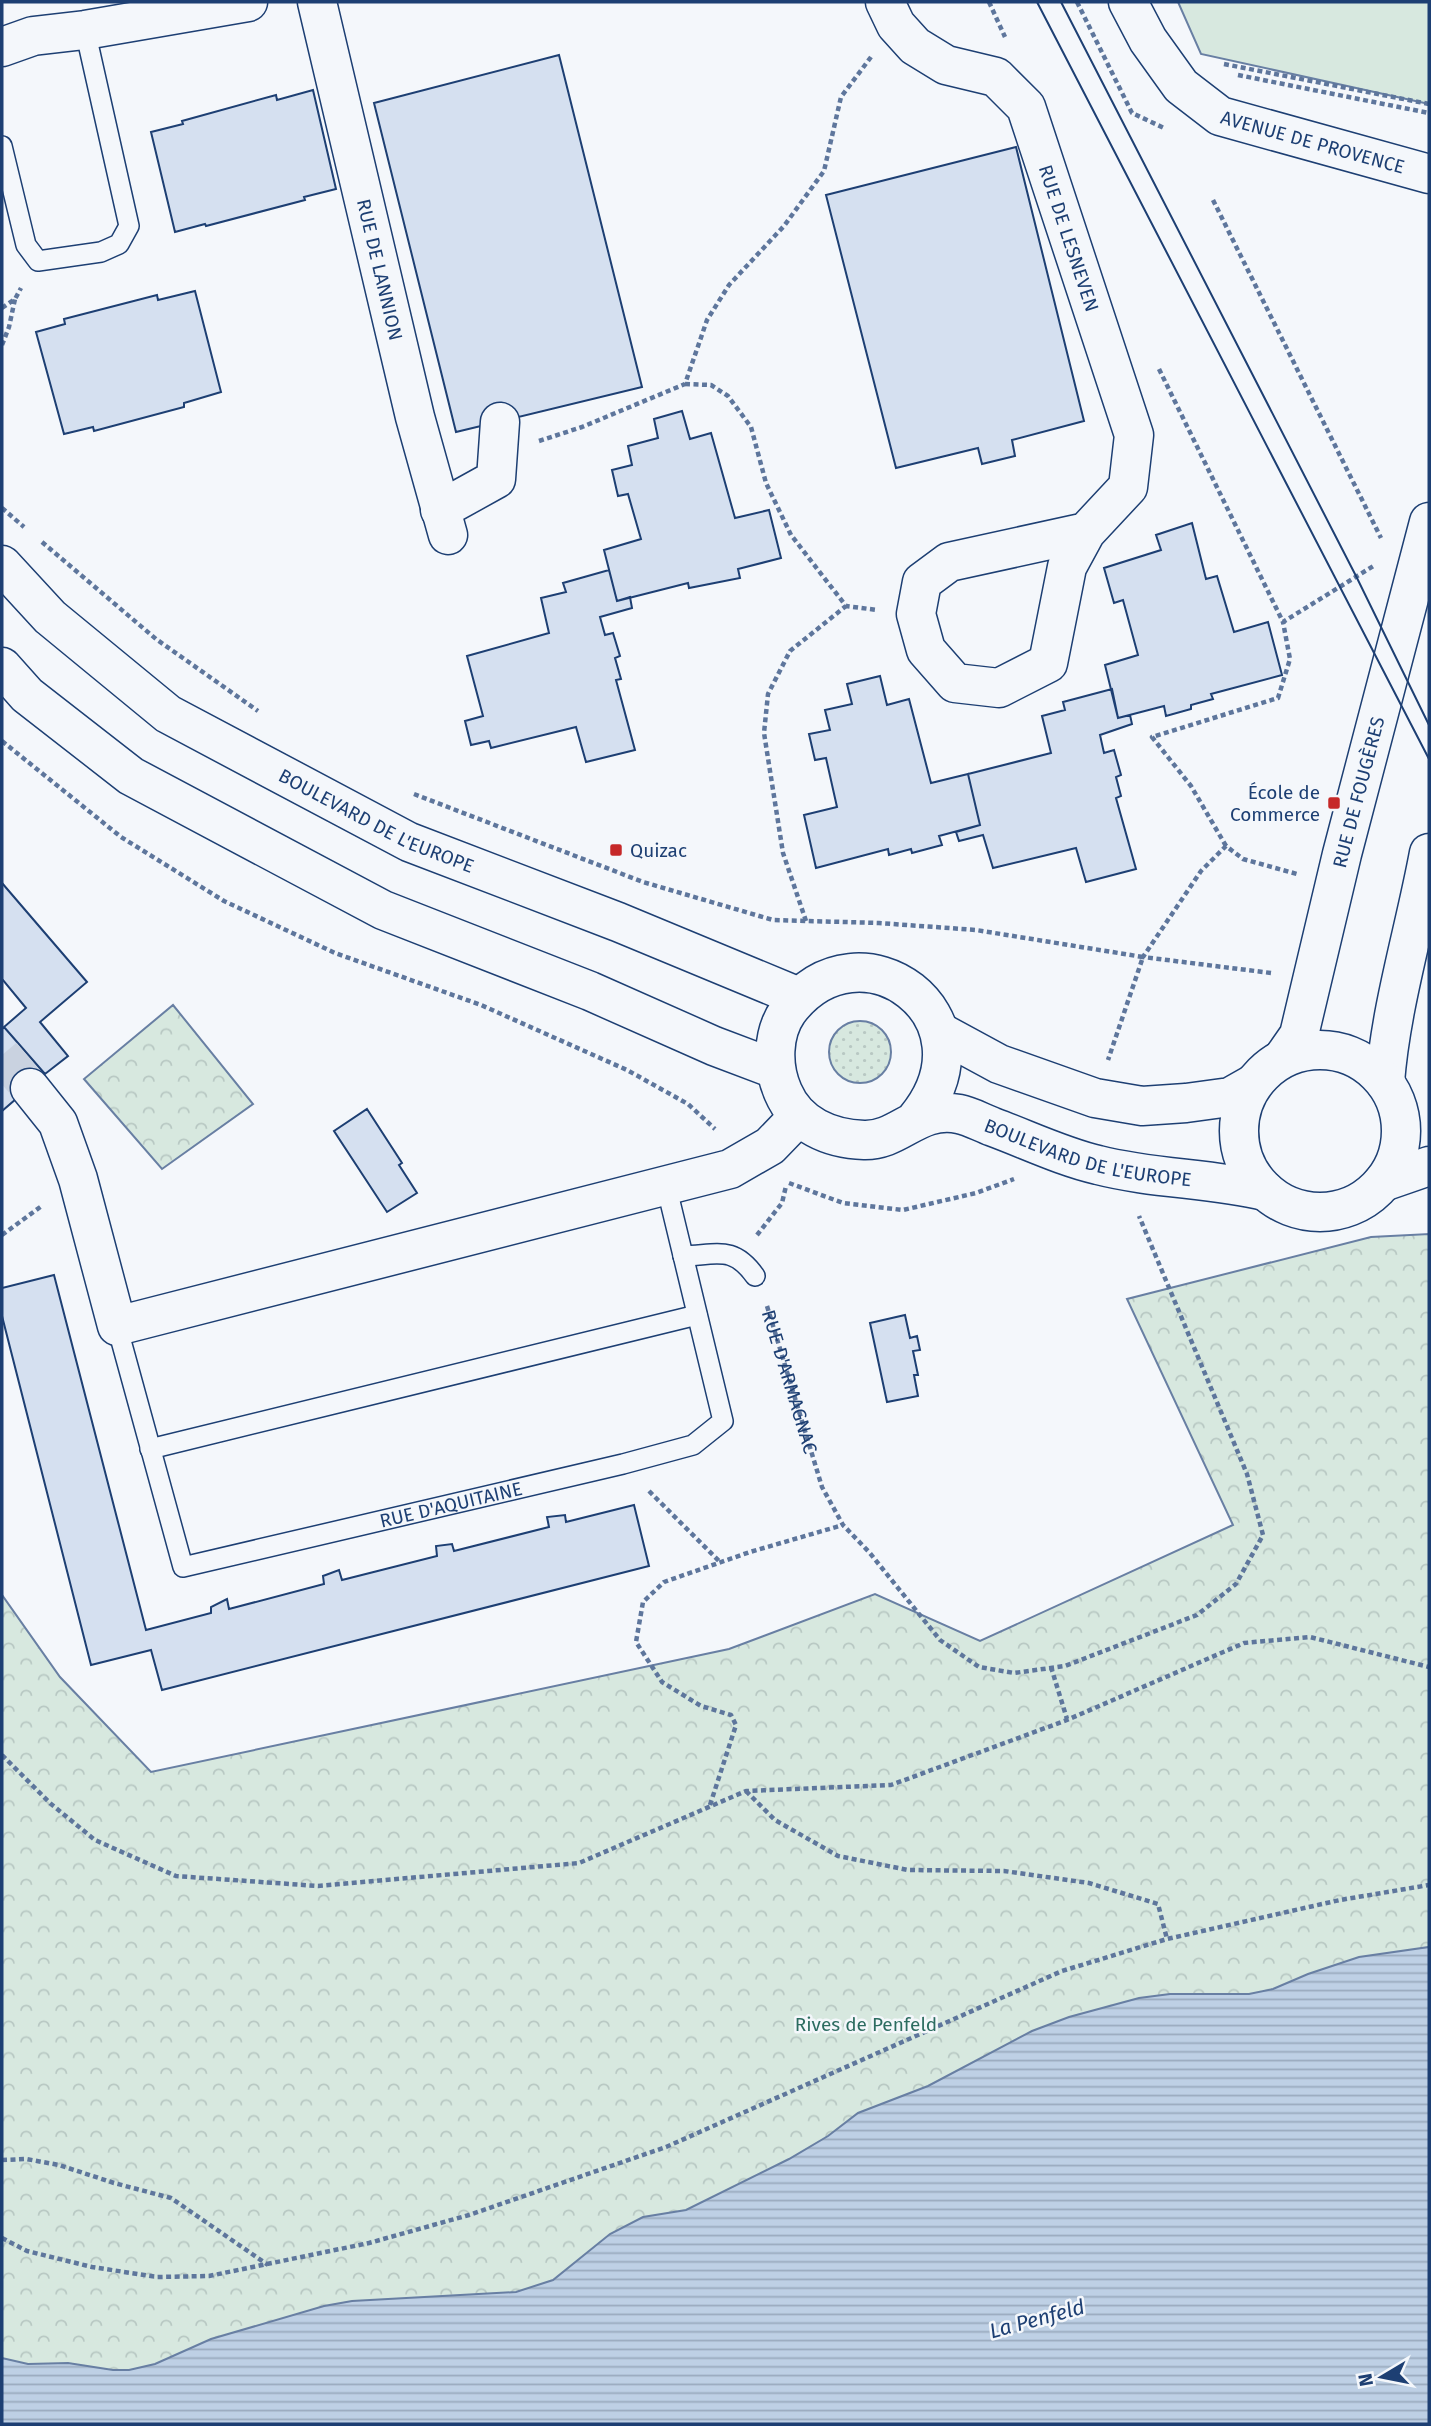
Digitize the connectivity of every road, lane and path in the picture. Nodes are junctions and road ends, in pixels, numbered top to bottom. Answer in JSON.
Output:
{"nodes":[{"id":1,"x":248,"y":2,"type":"edge"},
{"id":2,"x":317,"y":2,"type":"edge"},
{"id":3,"x":989,"y":2,"type":"edge"},
{"id":4,"x":1128,"y":2,"type":"edge"},
{"id":5,"x":890,"y":13,"type":"edge"},
{"id":6,"x":85,"y":30,"type":"junction"},
{"id":7,"x":1006,"y":39,"type":"dead end"},
{"id":8,"x":2,"y":47,"type":"edge"},
{"id":9,"x":1219,"y":63,"type":"dead end"},
{"id":10,"x":1229,"y":73,"type":"dead end"},
{"id":11,"x":1429,"y":104,"type":"edge"},
{"id":12,"x":1429,"y":113,"type":"edge"},
{"id":13,"x":2,"y":146,"type":"edge"},
{"id":14,"x":1429,"y":174,"type":"edge"},
{"id":15,"x":1213,"y":200,"type":"dead end"},
{"id":16,"x":15,"y":299,"type":"dead end"},
{"id":17,"x":2,"y":345,"type":"edge"},
{"id":18,"x":1158,"y":367,"type":"dead end"},
{"id":19,"x":685,"y":384,"type":"junction"},
{"id":20,"x":499,"y":438,"type":"joint"},
{"id":21,"x":1429,"y":522,"type":"edge"},
{"id":22,"x":1086,"y":532,"type":"junction"},
{"id":23,"x":2,"y":565,"type":"edge"},
{"id":24,"x":1406,"y":572,"type":"junction"},
{"id":25,"x":846,"y":606,"type":"junction"},
{"id":26,"x":916,"y":614,"type":"junction"},
{"id":27,"x":1283,"y":622,"type":"junction"},
{"id":28,"x":2,"y":667,"type":"edge"},
{"id":29,"x":1226,"y":846,"type":"junction"},
{"id":30,"x":1429,"y":853,"type":"edge"},
{"id":31,"x":1335,"y":883,"type":"junction"},
{"id":32,"x":806,"y":921,"type":"dead end"},
{"id":33,"x":1143,"y":957,"type":"dead end"},
{"id":34,"x":799,"y":998,"type":"junction"},
{"id":35,"x":940,"y":1032,"type":"junction"},
{"id":36,"x":1283,"y":1058,"type":"junction"},
{"id":37,"x":775,"y":1069,"type":"junction"},
{"id":38,"x":1253,"y":1084,"type":"junction"},
{"id":39,"x":30,"y":1088,"type":"tunnel mouth"},
{"id":40,"x":1403,"y":1096,"type":"edge"},
{"id":41,"x":799,"y":1116,"type":"junction"},
{"id":42,"x":916,"y":1119,"type":"junction"},
{"id":43,"x":1429,"y":1166,"type":"edge"},
{"id":44,"x":787,"y":1182,"type":"dead end"},
{"id":45,"x":1383,"y":1182,"type":"junction"},
{"id":46,"x":666,"y":1185,"type":"junction"},
{"id":47,"x":1265,"y":1191,"type":"junction"},
{"id":48,"x":1135,"y":1206,"type":"dead end"},
{"id":49,"x":683,"y":1256,"type":"junction"},
{"id":50,"x":750,"y":1269,"type":"junction"},
{"id":51,"x":697,"y":1315,"type":"junction"},
{"id":52,"x":117,"y":1326,"type":"junction"},
{"id":53,"x":150,"y":1449,"type":"junction"},
{"id":54,"x":623,"y":1464,"type":"junction"},
{"id":55,"x":844,"y":1525,"type":"junction"},
{"id":56,"x":720,"y":1562,"type":"junction"},
{"id":57,"x":1051,"y":1667,"type":"junction"},
{"id":58,"x":1429,"y":1667,"type":"edge"},
{"id":59,"x":1067,"y":1720,"type":"junction"},
{"id":60,"x":2,"y":1755,"type":"edge"},
{"id":61,"x":746,"y":1791,"type":"junction"},
{"id":62,"x":710,"y":1806,"type":"junction"},
{"id":63,"x":1429,"y":1885,"type":"edge"},
{"id":64,"x":1167,"y":1939,"type":"junction"},
{"id":65,"x":2,"y":2160,"type":"edge"},
{"id":66,"x":2,"y":2238,"type":"edge"},
{"id":67,"x":268,"y":2265,"type":"junction"}],
"edges":[{"from":1,"to":6,"type":"street"},
{"from":2,"to":20,"type":"street","name":"RUE DE LANNION"},
{"from":3,"to":7,"type":"path"},
{"from":4,"to":14,"type":"street","name":"AVENUE DE PROVENCE"},
{"from":5,"to":19,"type":"path"},
{"from":5,"to":22,"type":"street","name":"RUE DE LESNEVEN"},
{"from":6,"to":8,"type":"street"},
{"from":6,"to":13,"type":"lane"},
{"from":9,"to":11,"type":"path"},
{"from":10,"to":12,"type":"path"},
{"from":15,"to":24,"type":"path"},
{"from":16,"to":17,"type":"path"},
{"from":18,"to":27,"type":"path"},
{"from":19,"to":20,"type":"path"},
{"from":19,"to":25,"type":"path"},
{"from":21,"to":24,"type":"street","name":"RUE DE FOUGÈRES"},
{"from":22,"to":26,"type":"street","name":"RUE DE LESNEVEN"},
{"from":22,"to":26,"type":"street","name":"RUE DE LESNEVEN"},
{"from":23,"to":34,"type":"street","name":"BOULEVARD DE L'EUROPE"},
{"from":24,"to":27,"type":"path"},
{"from":24,"to":31,"type":"street","name":"RUE DE FOUGÈRES"},
{"from":25,"to":26,"type":"path"},
{"from":25,"to":32,"type":"path"},
{"from":27,"to":29,"type":"path"},
{"from":28,"to":37,"type":"street"},
{"from":29,"to":31,"type":"path"},
{"from":29,"to":33,"type":"path"},
{"from":30,"to":40,"type":"street"},
{"from":31,"to":36,"type":"street","name":"RUE DE FOUGÈRES"},
{"from":34,"to":35,"type":"street","name":"BOULEVARD DE L'EUROPE"},
{"from":34,"to":37,"type":"street","name":"BOULEVARD DE L'EUROPE"},
{"from":35,"to":38,"type":"street","name":"BOULEVARD DE L'EUROPE"},
{"from":35,"to":42,"type":"street","name":"BOULEVARD DE L'EUROPE"},
{"from":36,"to":38,"type":"street","name":"BOULEVARD DE L'EUROPE"},
{"from":36,"to":40,"type":"street","name":"BOULEVARD DE L'EUROPE"},
{"from":37,"to":41,"type":"street","name":"BOULEVARD DE L'EUROPE"},
{"from":38,"to":47,"type":"street","name":"BOULEVARD DE L'EUROPE"},
{"from":39,"to":52,"type":"street","name":"RUE D'AQUITAINE"},
{"from":40,"to":45,"type":"street","name":"BOULEVARD DE L'EUROPE"},
{"from":41,"to":42,"type":"street","name":"BOULEVARD DE L'EUROPE"},
{"from":41,"to":46,"type":"street"},
{"from":42,"to":47,"type":"street","name":"BOULEVARD DE L'EUROPE"},
{"from":43,"to":45,"type":"street","name":"BOULEVARD DE L'EUROPE"},
{"from":44,"to":50,"type":"path"},
{"from":45,"to":47,"type":"street","name":"BOULEVARD DE L'EUROPE"},
{"from":46,"to":49,"type":"lane","name":"RUE D'AQUITAINE"},
{"from":46,"to":52,"type":"street"},
{"from":48,"to":57,"type":"path","name":"RUE D'ARMAGNAC"},
{"from":49,"to":50,"type":"lane"},
{"from":49,"to":51,"type":"lane","name":"RUE D'AQUITAINE"},
{"from":50,"to":55,"type":"path","name":"RUE D'ARMAGNAC"},
{"from":51,"to":53,"type":"lane"},
{"from":51,"to":54,"type":"lane","name":"RUE D'AQUITAINE"},
{"from":52,"to":53,"type":"lane","name":"RUE D'AQUITAINE"},
{"from":53,"to":54,"type":"lane","name":"RUE D'AQUITAINE"},
{"from":54,"to":56,"type":"path"},
{"from":55,"to":56,"type":"path"},
{"from":55,"to":57,"type":"path","name":"RUE D'ARMAGNAC"},
{"from":56,"to":62,"type":"path"},
{"from":57,"to":59,"type":"path"},
{"from":58,"to":59,"type":"path"},
{"from":59,"to":61,"type":"path"},
{"from":60,"to":62,"type":"path"},
{"from":61,"to":62,"type":"path"},
{"from":61,"to":64,"type":"path"},
{"from":63,"to":64,"type":"path"},
{"from":64,"to":67,"type":"path"},
{"from":65,"to":67,"type":"path"},
{"from":66,"to":67,"type":"path"}]}
